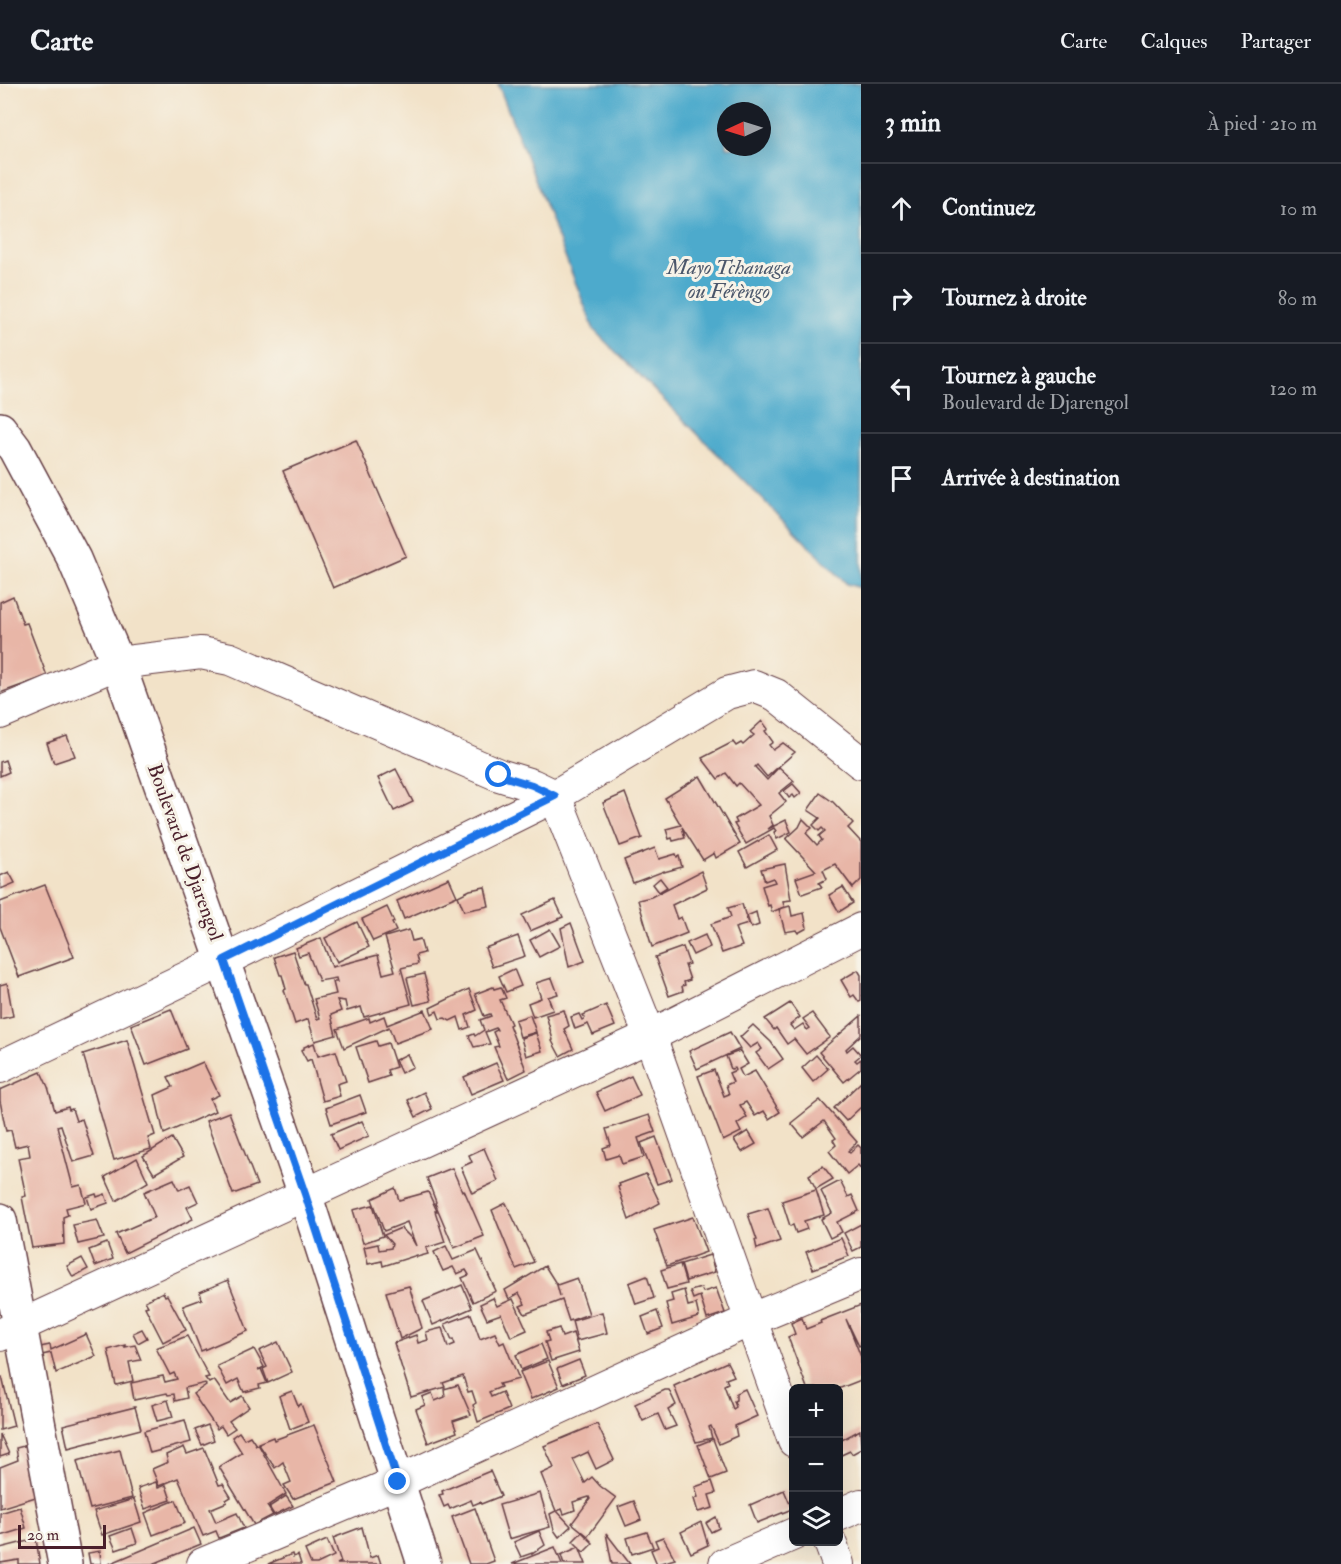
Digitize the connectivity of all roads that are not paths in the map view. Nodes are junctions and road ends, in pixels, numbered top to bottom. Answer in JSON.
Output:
{"nodes":[{"id":1,"x":5,"y":444,"type":"edge"},
{"id":2,"x":118,"y":663,"type":"junction"},
{"id":3,"x":0,"y":713,"type":"edge"},
{"id":4,"x":861,"y":763,"type":"edge"},
{"id":5,"x":555,"y":796,"type":"junction"},
{"id":6,"x":861,"y":929,"type":"edge"},
{"id":7,"x":224,"y":960,"type":"junction"},
{"id":8,"x":651,"y":1036,"type":"junction"},
{"id":9,"x":0,"y":1067,"type":"edge"},
{"id":10,"x":305,"y":1194,"type":"junction"},
{"id":11,"x":0,"y":1220,"type":"edge"},
{"id":12,"x":861,"y":1274,"type":"edge"},
{"id":13,"x":750,"y":1320,"type":"junction"},
{"id":14,"x":10,"y":1330,"type":"edge"},
{"id":15,"x":793,"y":1438,"type":"edge"},
{"id":16,"x":398,"y":1482,"type":"junction"},
{"id":17,"x":861,"y":1505,"type":"edge"},
{"id":18,"x":843,"y":1513,"type":"edge"},
{"id":19,"x":789,"y":1536,"type":"edge"},
{"id":20,"x":831,"y":1546,"type":"edge"},
{"id":21,"x":65,"y":1564,"type":"edge"},
{"id":22,"x":204,"y":1564,"type":"edge"},
{"id":23,"x":424,"y":1564,"type":"edge"},
{"id":24,"x":724,"y":1564,"type":"edge"},
{"id":25,"x":838,"y":1564,"type":"edge"}],
"edges":[{"from":1,"to":2,"type":"main road","name":"Boulevard de Djarengol"},
{"from":2,"to":3,"type":"street"},
{"from":2,"to":5,"type":"street"},
{"from":2,"to":7,"type":"main road","name":"Boulevard de Djarengol"},
{"from":4,"to":5,"type":"street"},
{"from":5,"to":7,"type":"street"},
{"from":5,"to":8,"type":"street"},
{"from":6,"to":8,"type":"street"},
{"from":7,"to":9,"type":"street"},
{"from":7,"to":10,"type":"main road","name":"Boulevard de Djarengol"},
{"from":8,"to":10,"type":"street"},
{"from":8,"to":13,"type":"street"},
{"from":10,"to":14,"type":"street"},
{"from":10,"to":16,"type":"main road","name":"Boulevard de Djarengol"},
{"from":11,"to":14,"type":"main road"},
{"from":12,"to":13,"type":"street"},
{"from":13,"to":15,"type":"street"},
{"from":13,"to":16,"type":"street"},
{"from":14,"to":21,"type":"main road"},
{"from":16,"to":22,"type":"street"},
{"from":16,"to":23,"type":"main road","name":"Boulevard de Djarengol"},
{"from":17,"to":18,"type":"street"},
{"from":19,"to":24,"type":"street"},
{"from":20,"to":25,"type":"street"}]}
